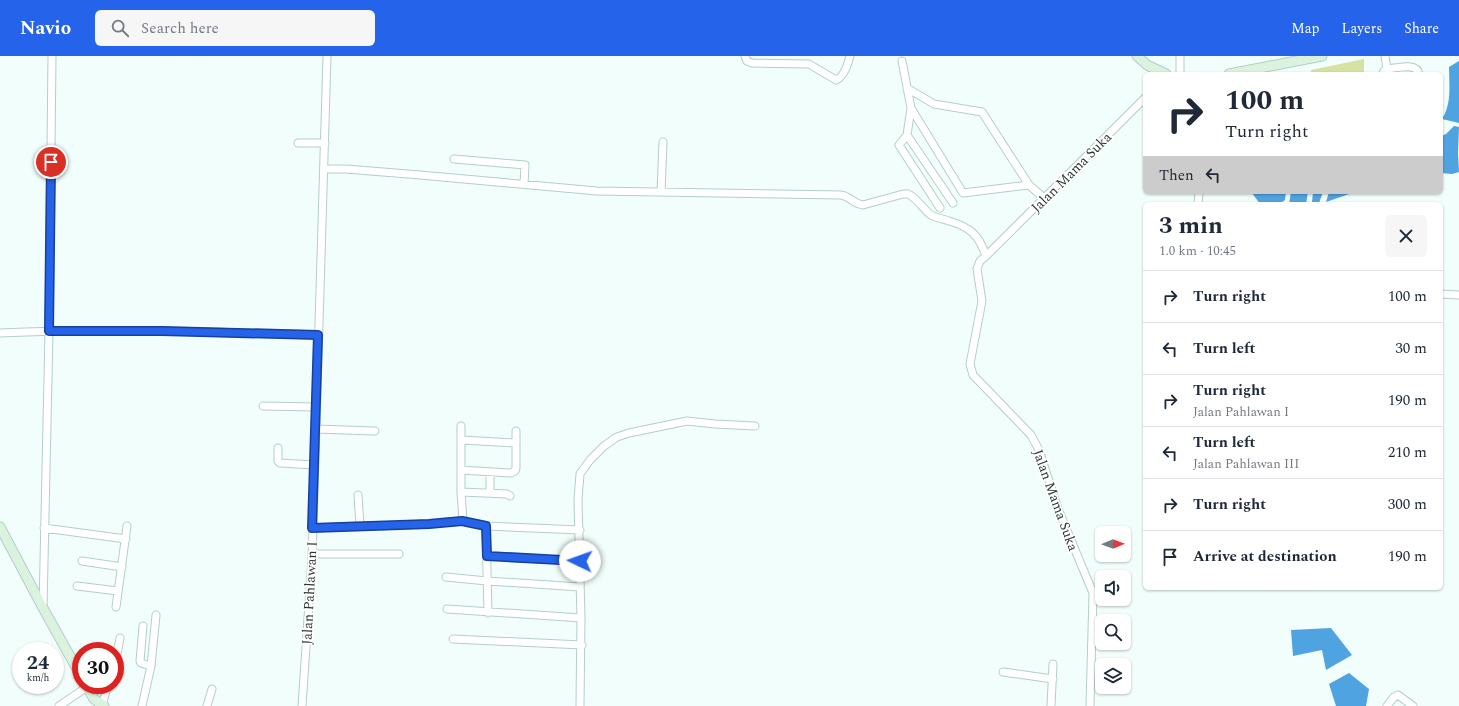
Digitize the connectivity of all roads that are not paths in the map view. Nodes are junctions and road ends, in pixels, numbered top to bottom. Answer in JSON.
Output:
{"nodes":[{"id":1,"x":52,"y":56,"type":"edge"},
{"id":2,"x":327,"y":56,"type":"edge"},
{"id":3,"x":745,"y":56,"type":"edge"},
{"id":4,"x":850,"y":56,"type":"edge"},
{"id":5,"x":1137,"y":56,"type":"edge"},
{"id":6,"x":1180,"y":56,"type":"edge"},
{"id":7,"x":1319,"y":56,"type":"edge"},
{"id":8,"x":1385,"y":56,"type":"edge"},
{"id":9,"x":1297,"y":58,"type":"edge"},
{"id":10,"x":902,"y":61,"type":"dead end"},
{"id":11,"x":1385,"y":71,"type":"edge"},
{"id":12,"x":1161,"y":72,"type":"edge"},
{"id":13,"x":1180,"y":72,"type":"edge"},
{"id":14,"x":1238,"y":72,"type":"edge"},
{"id":15,"x":1418,"y":72,"type":"edge"},
{"id":16,"x":907,"y":88,"type":"junction"},
{"id":17,"x":1143,"y":100,"type":"edge"},
{"id":18,"x":1136,"y":107,"type":"junction"},
{"id":19,"x":911,"y":108,"type":"junction"},
{"id":20,"x":1143,"y":108,"type":"edge"},
{"id":21,"x":907,"y":135,"type":"junction"},
{"id":22,"x":663,"y":142,"type":"dead end"},
{"id":23,"x":298,"y":143,"type":"dead end"},
{"id":24,"x":325,"y":143,"type":"junction"},
{"id":25,"x":454,"y":159,"type":"dead end"},
{"id":26,"x":324,"y":169,"type":"junction"},
{"id":27,"x":524,"y":184,"type":"junction"},
{"id":28,"x":1029,"y":185,"type":"junction"},
{"id":29,"x":661,"y":192,"type":"junction"},
{"id":30,"x":1044,"y":198,"type":"junction"},
{"id":31,"x":953,"y":203,"type":"dead end"},
{"id":32,"x":940,"y":208,"type":"dead end"},
{"id":33,"x":986,"y":256,"type":"junction"},
{"id":34,"x":1443,"y":294,"type":"edge"},
{"id":35,"x":1459,"y":295,"type":"edge"},
{"id":36,"x":49,"y":331,"type":"junction"},
{"id":37,"x":0,"y":333,"type":"edge"},
{"id":38,"x":318,"y":335,"type":"junction"},
{"id":39,"x":263,"y":406,"type":"dead end"},
{"id":40,"x":316,"y":407,"type":"junction"},
{"id":41,"x":461,"y":426,"type":"dead end"},
{"id":42,"x":755,"y":426,"type":"dead end"},
{"id":43,"x":315,"y":429,"type":"junction"},
{"id":44,"x":516,"y":430,"type":"dead end"},
{"id":45,"x":375,"y":431,"type":"dead end"},
{"id":46,"x":461,"y":440,"type":"junction"},
{"id":47,"x":516,"y":443,"type":"junction"},
{"id":48,"x":278,"y":448,"type":"dead end"},
{"id":49,"x":314,"y":465,"type":"junction"},
{"id":50,"x":461,"y":470,"type":"junction"},
{"id":51,"x":490,"y":472,"type":"junction"},
{"id":52,"x":461,"y":492,"type":"junction"},
{"id":53,"x":490,"y":493,"type":"junction"},
{"id":54,"x":358,"y":495,"type":"dead end"},
{"id":55,"x":510,"y":496,"type":"dead end"},
{"id":56,"x":462,"y":521,"type":"junction"},
{"id":57,"x":128,"y":526,"type":"dead end"},
{"id":58,"x":360,"y":526,"type":"junction"},
{"id":59,"x":486,"y":526,"type":"junction"},
{"id":60,"x":0,"y":527,"type":"edge"},
{"id":61,"x":44,"y":528,"type":"junction"},
{"id":62,"x":312,"y":528,"type":"junction"},
{"id":63,"x":580,"y":530,"type":"junction"},
{"id":64,"x":126,"y":539,"type":"junction"},
{"id":65,"x":312,"y":554,"type":"junction"},
{"id":66,"x":399,"y":554,"type":"dead end"},
{"id":67,"x":487,"y":556,"type":"junction"},
{"id":68,"x":82,"y":561,"type":"dead end"},
{"id":69,"x":580,"y":561,"type":"junction"},
{"id":70,"x":122,"y":567,"type":"junction"},
{"id":71,"x":446,"y":577,"type":"dead end"},
{"id":72,"x":487,"y":581,"type":"junction"},
{"id":73,"x":77,"y":586,"type":"dead end"},
{"id":74,"x":580,"y":587,"type":"junction"},
{"id":75,"x":118,"y":591,"type":"junction"},
{"id":76,"x":116,"y":607,"type":"dead end"},
{"id":77,"x":43,"y":608,"type":"junction"},
{"id":78,"x":447,"y":609,"type":"dead end"},
{"id":79,"x":488,"y":613,"type":"junction"},
{"id":80,"x":156,"y":615,"type":"dead end"},
{"id":81,"x":581,"y":618,"type":"junction"},
{"id":82,"x":143,"y":626,"type":"dead end"},
{"id":83,"x":120,"y":638,"type":"dead end"},
{"id":84,"x":453,"y":639,"type":"dead end"},
{"id":85,"x":119,"y":642,"type":"edge"},
{"id":86,"x":582,"y":645,"type":"junction"},
{"id":87,"x":72,"y":660,"type":"edge"},
{"id":88,"x":1053,"y":664,"type":"dead end"},
{"id":89,"x":151,"y":666,"type":"junction"},
{"id":90,"x":1003,"y":672,"type":"dead end"},
{"id":91,"x":1052,"y":679,"type":"junction"},
{"id":92,"x":212,"y":689,"type":"dead end"},
{"id":93,"x":76,"y":694,"type":"edge"},
{"id":94,"x":91,"y":694,"type":"edge"},
{"id":95,"x":106,"y":694,"type":"edge"},
{"id":96,"x":59,"y":706,"type":"edge"},
{"id":97,"x":103,"y":706,"type":"edge"},
{"id":98,"x":142,"y":706,"type":"edge"},
{"id":99,"x":207,"y":706,"type":"edge"},
{"id":100,"x":302,"y":706,"type":"edge"},
{"id":101,"x":580,"y":706,"type":"edge"},
{"id":102,"x":1052,"y":706,"type":"edge"},
{"id":103,"x":1090,"y":706,"type":"edge"},
{"id":104,"x":1387,"y":706,"type":"edge"},
{"id":105,"x":1413,"y":706,"type":"edge"}],
"edges":[{"from":1,"to":36,"type":"street"},
{"from":2,"to":24,"type":"street","name":"Jalan Pahlawan I"},
{"from":3,"to":4,"type":"street"},
{"from":5,"to":12,"type":"main road"},
{"from":6,"to":13,"type":"street"},
{"from":7,"to":9,"type":"main road"},
{"from":8,"to":11,"type":"street"},
{"from":9,"to":14,"type":"main road"},
{"from":10,"to":16,"type":"street"},
{"from":11,"to":15,"type":"street"},
{"from":16,"to":19,"type":"street"},
{"from":16,"to":28,"type":"street"},
{"from":17,"to":18,"type":"street","name":"Jalan Mama Suka"},
{"from":18,"to":20,"type":"street"},
{"from":18,"to":30,"type":"street","name":"Jalan Mama Suka"},
{"from":19,"to":21,"type":"street"},
{"from":19,"to":28,"type":"street"},
{"from":21,"to":31,"type":"street"},
{"from":21,"to":32,"type":"street"},
{"from":22,"to":29,"type":"street"},
{"from":23,"to":24,"type":"street"},
{"from":24,"to":26,"type":"street","name":"Jalan Pahlawan I"},
{"from":25,"to":27,"type":"street"},
{"from":26,"to":27,"type":"street"},
{"from":26,"to":38,"type":"street","name":"Jalan Pahlawan I"},
{"from":27,"to":29,"type":"street"},
{"from":28,"to":30,"type":"street"},
{"from":29,"to":33,"type":"street"},
{"from":30,"to":33,"type":"street","name":"Jalan Mama Suka"},
{"from":33,"to":103,"type":"street","name":"Jalan Mama Suka"},
{"from":34,"to":35,"type":"street"},
{"from":36,"to":37,"type":"street"},
{"from":36,"to":38,"type":"street"},
{"from":36,"to":61,"type":"street"},
{"from":38,"to":40,"type":"street","name":"Jalan Pahlawan I"},
{"from":39,"to":40,"type":"street"},
{"from":40,"to":43,"type":"street","name":"Jalan Pahlawan I"},
{"from":41,"to":46,"type":"street"},
{"from":42,"to":63,"type":"street"},
{"from":43,"to":45,"type":"street"},
{"from":43,"to":49,"type":"street","name":"Jalan Pahlawan I"},
{"from":44,"to":47,"type":"street"},
{"from":46,"to":47,"type":"street"},
{"from":46,"to":50,"type":"street"},
{"from":47,"to":51,"type":"street"},
{"from":48,"to":49,"type":"street"},
{"from":49,"to":62,"type":"street","name":"Jalan Pahlawan I"},
{"from":50,"to":51,"type":"street"},
{"from":50,"to":52,"type":"street"},
{"from":51,"to":53,"type":"street"},
{"from":52,"to":53,"type":"street"},
{"from":52,"to":56,"type":"street"},
{"from":53,"to":55,"type":"street"},
{"from":54,"to":58,"type":"street"},
{"from":56,"to":58,"type":"street"},
{"from":56,"to":59,"type":"street"},
{"from":57,"to":64,"type":"street"},
{"from":58,"to":62,"type":"street"},
{"from":59,"to":63,"type":"street"},
{"from":59,"to":67,"type":"street"},
{"from":60,"to":77,"type":"main road"},
{"from":61,"to":64,"type":"street"},
{"from":61,"to":77,"type":"street"},
{"from":62,"to":65,"type":"street","name":"Jalan Pahlawan I"},
{"from":63,"to":69,"type":"street"},
{"from":64,"to":70,"type":"street"},
{"from":65,"to":66,"type":"street"},
{"from":65,"to":100,"type":"street","name":"Jalan Pahlawan I"},
{"from":67,"to":69,"type":"street"},
{"from":67,"to":72,"type":"street"},
{"from":68,"to":70,"type":"street"},
{"from":69,"to":74,"type":"street"},
{"from":70,"to":75,"type":"street"},
{"from":71,"to":72,"type":"street"},
{"from":72,"to":74,"type":"street"},
{"from":72,"to":79,"type":"street"},
{"from":73,"to":75,"type":"street"},
{"from":74,"to":81,"type":"street"},
{"from":75,"to":76,"type":"street"},
{"from":77,"to":87,"type":"main road"},
{"from":78,"to":79,"type":"street"},
{"from":79,"to":81,"type":"street"},
{"from":80,"to":89,"type":"street"},
{"from":81,"to":86,"type":"street"},
{"from":82,"to":89,"type":"street"},
{"from":83,"to":85,"type":"street"},
{"from":84,"to":86,"type":"street"},
{"from":86,"to":101,"type":"street"},
{"from":88,"to":91,"type":"street"},
{"from":89,"to":98,"type":"street"},
{"from":90,"to":91,"type":"street"},
{"from":91,"to":102,"type":"street"},
{"from":92,"to":99,"type":"street"},
{"from":93,"to":96,"type":"street"},
{"from":94,"to":97,"type":"main road"},
{"from":95,"to":97,"type":"street"},
{"from":104,"to":105,"type":"street"}]}
